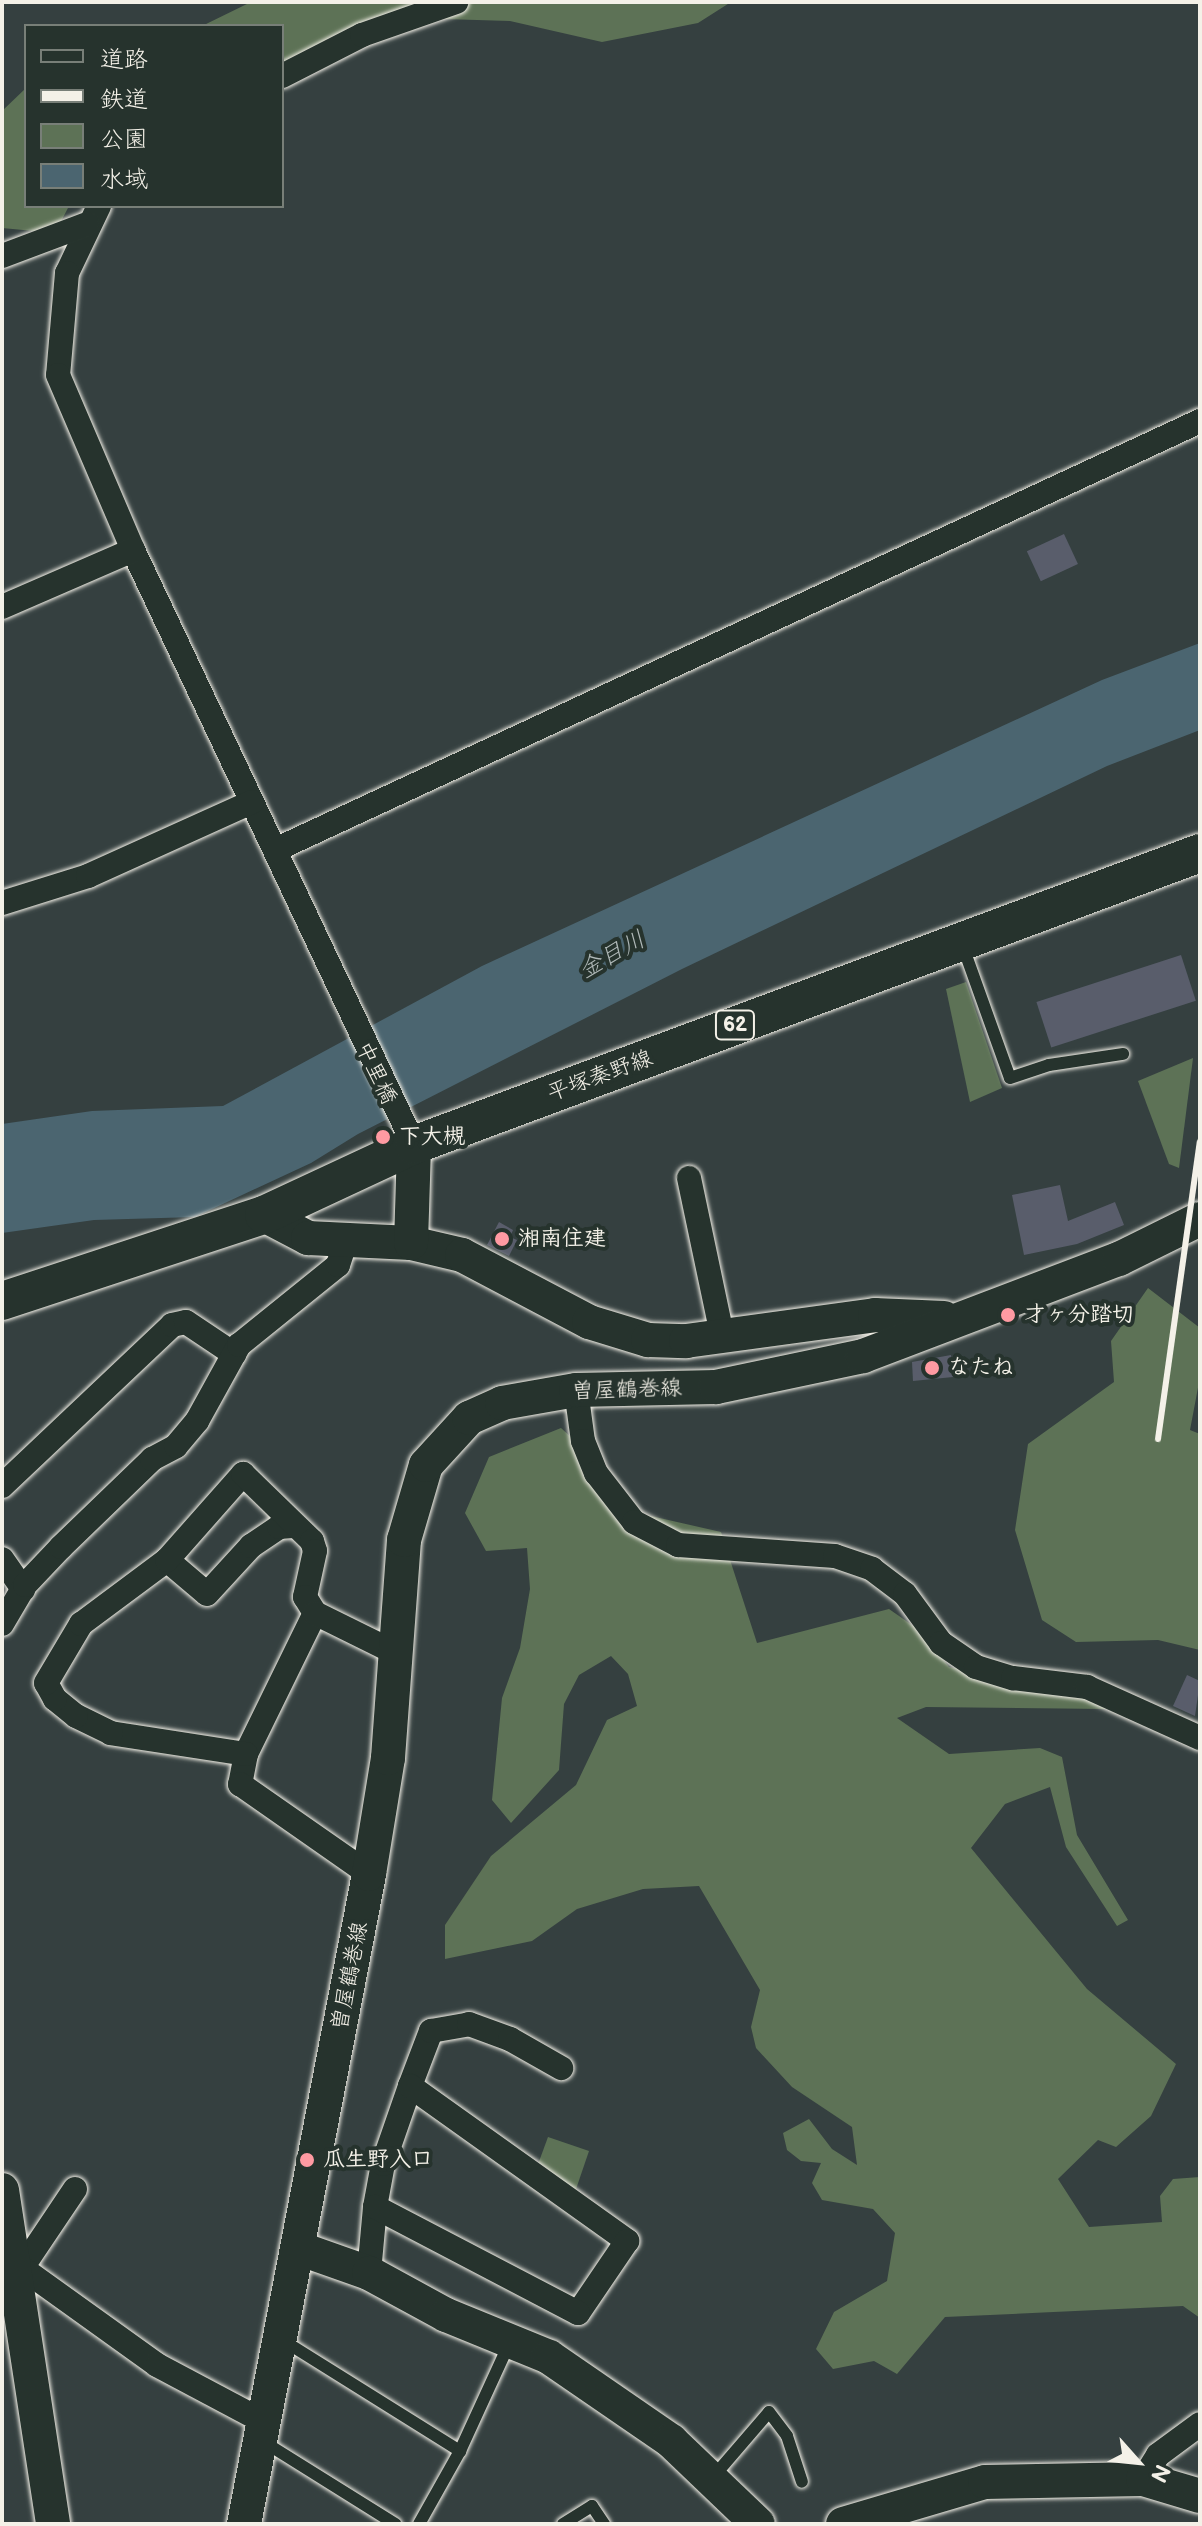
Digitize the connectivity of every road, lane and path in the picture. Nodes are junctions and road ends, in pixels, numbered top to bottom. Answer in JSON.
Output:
{"nodes":[{"id":1,"x":456,"y":2,"type":"edge"},
{"id":2,"x":284,"y":75,"type":"edge"},
{"id":3,"x":93,"y":215,"type":"edge"},
{"id":4,"x":2,"y":256,"type":"edge"},
{"id":5,"x":1200,"y":421,"type":"edge"},
{"id":6,"x":133,"y":550,"type":"junction"},
{"id":7,"x":2,"y":607,"type":"edge"},
{"id":8,"x":252,"y":802,"type":"junction"},
{"id":9,"x":275,"y":850,"type":"junction"},
{"id":10,"x":1200,"y":853,"type":"edge"},
{"id":11,"x":2,"y":903,"type":"edge"},
{"id":12,"x":961,"y":941,"type":"junction"},
{"id":13,"x":1123,"y":1054,"type":"dead end"},
{"id":14,"x":410,"y":1140,"type":"junction"},
{"id":15,"x":689,"y":1178,"type":"dead end"},
{"id":16,"x":264,"y":1215,"type":"junction"},
{"id":17,"x":1200,"y":1219,"type":"edge"},
{"id":18,"x":346,"y":1240,"type":"junction"},
{"id":19,"x":411,"y":1243,"type":"junction"},
{"id":20,"x":2,"y":1301,"type":"edge"},
{"id":21,"x":957,"y":1319,"type":"junction"},
{"id":22,"x":722,"y":1335,"type":"junction"},
{"id":23,"x":234,"y":1354,"type":"junction"},
{"id":24,"x":576,"y":1390,"type":"junction"},
{"id":25,"x":2,"y":1486,"type":"edge"},
{"id":26,"x":293,"y":1526,"type":"junction"},
{"id":27,"x":2,"y":1559,"type":"edge"},
{"id":28,"x":167,"y":1560,"type":"junction"},
{"id":29,"x":23,"y":1589,"type":"junction"},
{"id":30,"x":315,"y":1613,"type":"junction"},
{"id":31,"x":2,"y":1624,"type":"edge"},
{"id":32,"x":396,"y":1653,"type":"junction"},
{"id":33,"x":1200,"y":1738,"type":"edge"},
{"id":34,"x":246,"y":1754,"type":"junction"},
{"id":35,"x":369,"y":1874,"type":"junction"},
{"id":36,"x":561,"y":2068,"type":"dead end"},
{"id":37,"x":410,"y":2086,"type":"junction"},
{"id":38,"x":75,"y":2189,"type":"dead end"},
{"id":39,"x":2,"y":2190,"type":"edge"},
{"id":40,"x":375,"y":2207,"type":"junction"},
{"id":41,"x":298,"y":2248,"type":"junction"},
{"id":42,"x":17,"y":2265,"type":"junction"},
{"id":43,"x":369,"y":2273,"type":"junction"},
{"id":44,"x":281,"y":2339,"type":"junction"},
{"id":45,"x":510,"y":2339,"type":"junction"},
{"id":46,"x":1200,"y":2424,"type":"edge"},
{"id":47,"x":263,"y":2431,"type":"junction"},
{"id":48,"x":460,"y":2451,"type":"junction"},
{"id":49,"x":712,"y":2479,"type":"junction"},
{"id":50,"x":1143,"y":2479,"type":"junction"},
{"id":51,"x":802,"y":2482,"type":"dead end"},
{"id":52,"x":1200,"y":2496,"type":"edge"},
{"id":53,"x":755,"y":2523,"type":"edge"},
{"id":54,"x":53,"y":2524,"type":"edge"},
{"id":55,"x":244,"y":2524,"type":"edge"},
{"id":56,"x":395,"y":2524,"type":"edge"},
{"id":57,"x":419,"y":2524,"type":"edge"},
{"id":58,"x":563,"y":2524,"type":"edge"},
{"id":59,"x":604,"y":2524,"type":"edge"},
{"id":60,"x":843,"y":2524,"type":"edge"}],
"edges":[{"from":1,"to":2,"type":"street"},
{"from":3,"to":4,"type":"street"},
{"from":3,"to":6,"type":"street","name":"中里橋"},
{"from":5,"to":9,"type":"street"},
{"from":6,"to":7,"type":"street"},
{"from":6,"to":8,"type":"street","name":"中里橋"},
{"from":8,"to":9,"type":"street","name":"中里橋"},
{"from":8,"to":11,"type":"street"},
{"from":9,"to":14,"type":"street","name":"中里橋"},
{"from":10,"to":12,"type":"main road","name":"平塚秦野線","number":"62"},
{"from":12,"to":13,"type":"lane"},
{"from":12,"to":14,"type":"main road","name":"平塚秦野線","number":"62"},
{"from":14,"to":16,"type":"main road","name":"平塚秦野線","number":"62"},
{"from":14,"to":19,"type":"main road"},
{"from":15,"to":22,"type":"street"},
{"from":16,"to":18,"type":"main road"},
{"from":16,"to":20,"type":"main road","name":"平塚秦野線","number":"62"},
{"from":17,"to":21,"type":"main road","name":"曽屋鶴巻線"},
{"from":18,"to":19,"type":"main road"},
{"from":18,"to":23,"type":"street"},
{"from":19,"to":22,"type":"main road"},
{"from":21,"to":22,"type":"main road"},
{"from":21,"to":24,"type":"main road","name":"曽屋鶴巻線"},
{"from":23,"to":25,"type":"street"},
{"from":23,"to":29,"type":"street"},
{"from":24,"to":32,"type":"main road","name":"曽屋鶴巻線"},
{"from":24,"to":33,"type":"street"},
{"from":26,"to":28,"type":"street"},
{"from":26,"to":28,"type":"street"},
{"from":26,"to":30,"type":"street"},
{"from":27,"to":29,"type":"street"},
{"from":28,"to":34,"type":"street"},
{"from":29,"to":31,"type":"street"},
{"from":30,"to":32,"type":"street"},
{"from":30,"to":34,"type":"street"},
{"from":32,"to":35,"type":"main road","name":"曽屋鶴巻線"},
{"from":34,"to":35,"type":"street"},
{"from":35,"to":41,"type":"main road","name":"曽屋鶴巻線"},
{"from":36,"to":37,"type":"street"},
{"from":37,"to":40,"type":"street"},
{"from":37,"to":40,"type":"street"},
{"from":38,"to":42,"type":"street"},
{"from":39,"to":42,"type":"main road"},
{"from":40,"to":43,"type":"street"},
{"from":41,"to":43,"type":"main road"},
{"from":41,"to":44,"type":"main road","name":"曽屋鶴巻線"},
{"from":42,"to":47,"type":"street"},
{"from":42,"to":54,"type":"main road"},
{"from":43,"to":45,"type":"main road"},
{"from":44,"to":47,"type":"main road","name":"曽屋鶴巻線"},
{"from":44,"to":48,"type":"lane"},
{"from":45,"to":48,"type":"lane"},
{"from":45,"to":49,"type":"main road"},
{"from":46,"to":50,"type":"street"},
{"from":47,"to":55,"type":"main road","name":"曽屋鶴巻線"},
{"from":47,"to":56,"type":"lane"},
{"from":48,"to":57,"type":"lane"},
{"from":49,"to":51,"type":"lane"},
{"from":49,"to":53,"type":"main road"},
{"from":50,"to":52,"type":"main road"},
{"from":50,"to":60,"type":"main road"},
{"from":58,"to":59,"type":"lane"}]}
